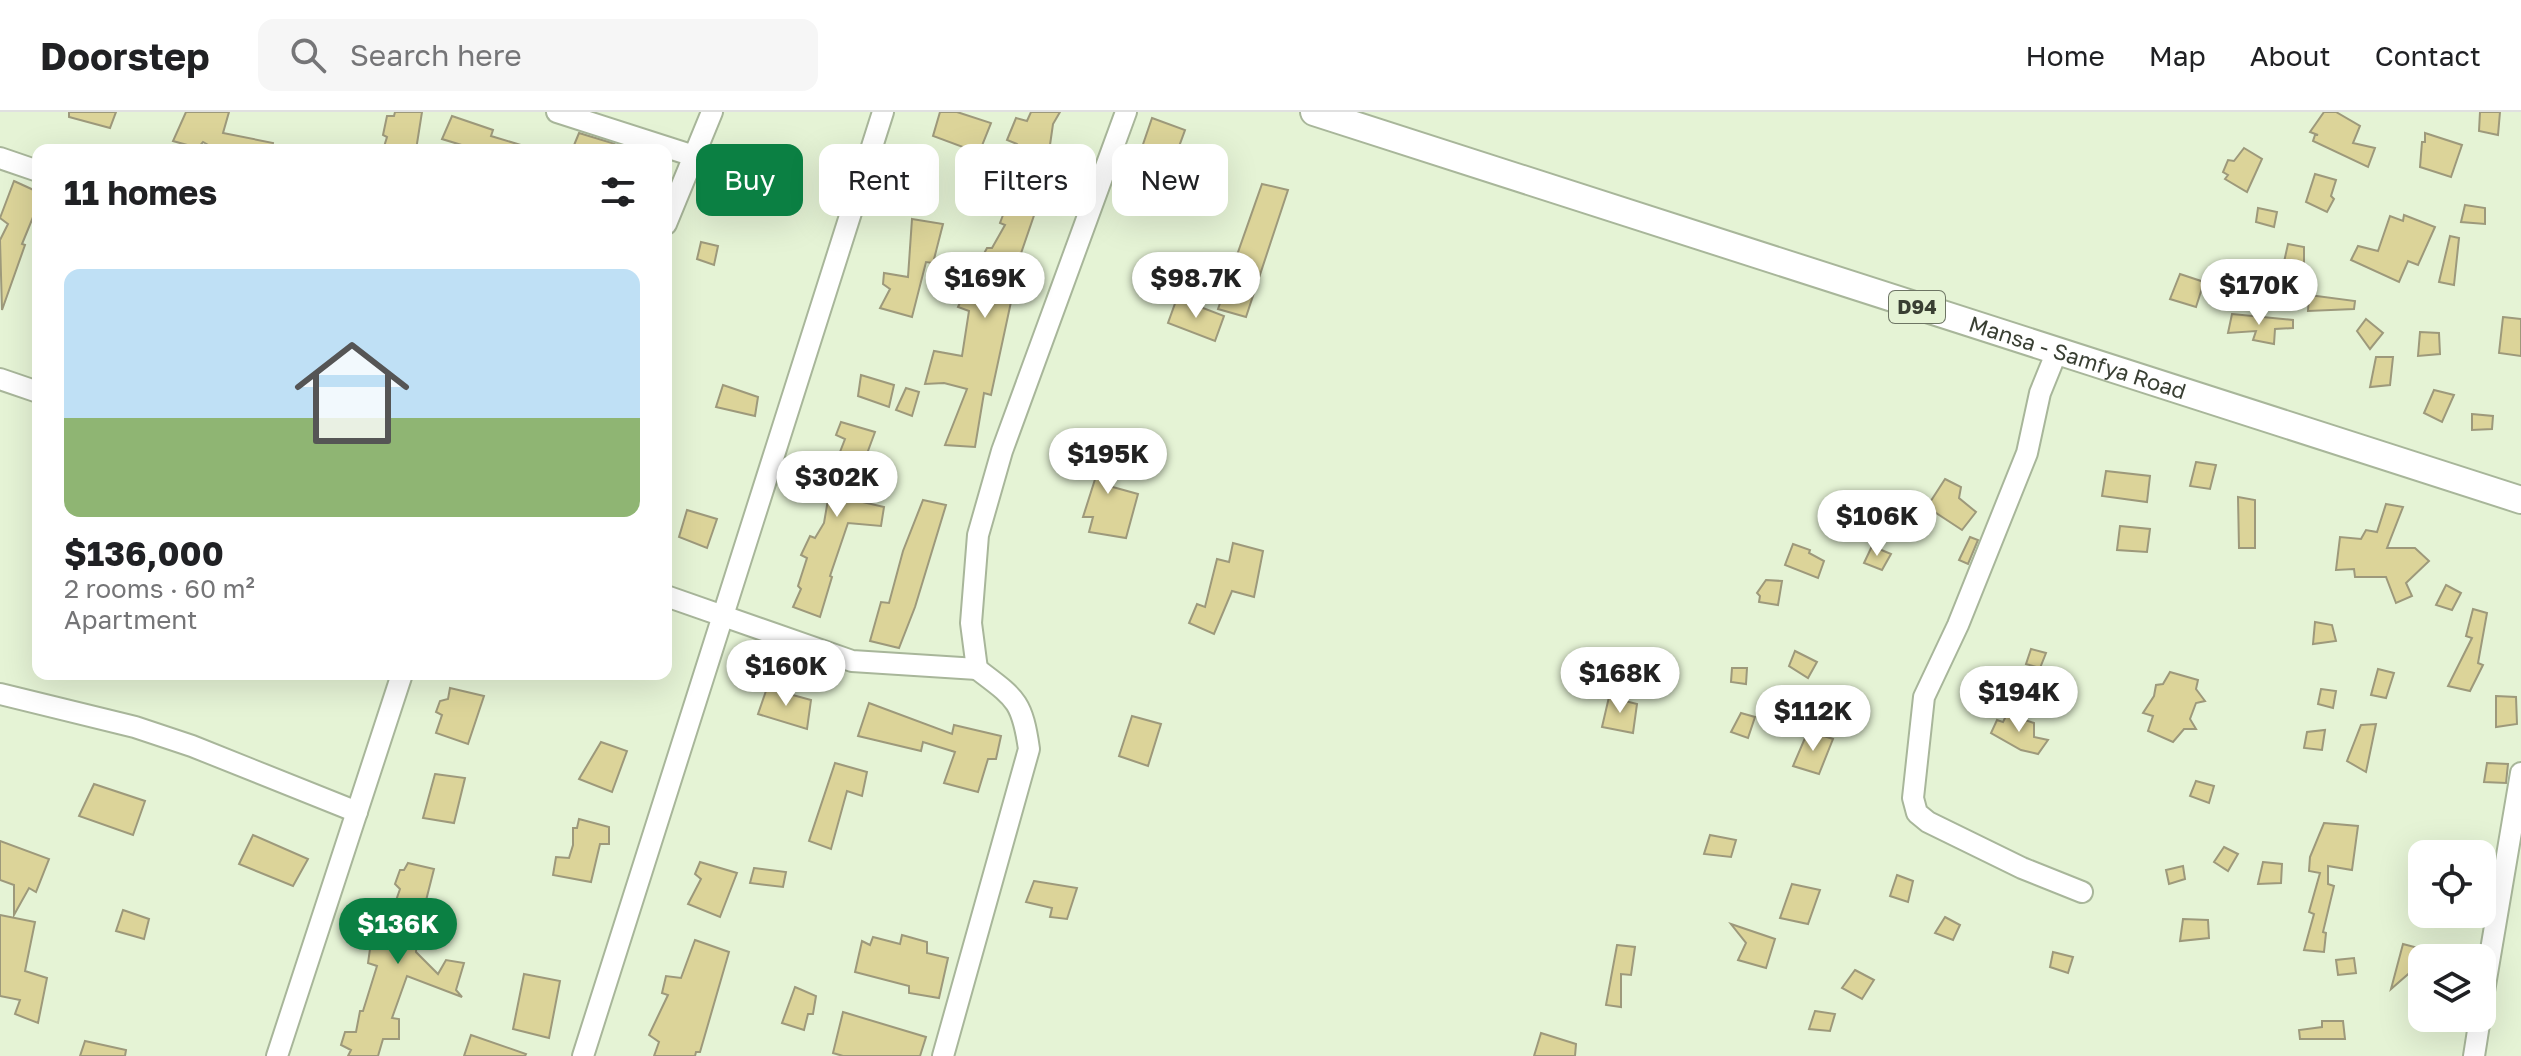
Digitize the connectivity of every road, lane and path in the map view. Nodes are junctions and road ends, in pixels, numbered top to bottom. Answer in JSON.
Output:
{"nodes":[{"id":1,"x":557,"y":112,"type":"edge"},
{"id":2,"x":712,"y":112,"type":"edge"},
{"id":3,"x":883,"y":112,"type":"edge"},
{"id":4,"x":1126,"y":112,"type":"edge"},
{"id":5,"x":1314,"y":112,"type":"edge"},
{"id":6,"x":657,"y":144,"type":"edge"},
{"id":7,"x":672,"y":149,"type":"edge"},
{"id":8,"x":694,"y":156,"type":"junction"},
{"id":9,"x":0,"y":158,"type":"edge"},
{"id":10,"x":32,"y":169,"type":"edge"},
{"id":11,"x":672,"y":209,"type":"edge"},
{"id":12,"x":2057,"y":351,"type":"junction"},
{"id":13,"x":0,"y":379,"type":"edge"},
{"id":14,"x":32,"y":390,"type":"edge"},
{"id":15,"x":2521,"y":500,"type":"edge"},
{"id":16,"x":672,"y":598,"type":"edge"},
{"id":17,"x":722,"y":614,"type":"junction"},
{"id":18,"x":977,"y":669,"type":"junction"},
{"id":19,"x":400,"y":680,"type":"edge"},
{"id":20,"x":0,"y":694,"type":"edge"},
{"id":21,"x":2521,"y":773,"type":"edge"},
{"id":22,"x":357,"y":812,"type":"junction"},
{"id":23,"x":2082,"y":892,"type":"dead end"},
{"id":24,"x":2492,"y":944,"type":"edge"},
{"id":25,"x":2478,"y":1032,"type":"edge"},
{"id":26,"x":277,"y":1056,"type":"edge"},
{"id":27,"x":583,"y":1056,"type":"edge"},
{"id":28,"x":943,"y":1056,"type":"edge"},
{"id":29,"x":2474,"y":1056,"type":"edge"}],
"edges":[{"from":1,"to":6,"type":"street"},
{"from":2,"to":8,"type":"street"},
{"from":3,"to":17,"type":"street"},
{"from":4,"to":18,"type":"street"},
{"from":5,"to":12,"type":"main road","name":"Mansa - Samfya Road","number":"D94"},
{"from":7,"to":8,"type":"street"},
{"from":8,"to":11,"type":"street"},
{"from":9,"to":10,"type":"street"},
{"from":12,"to":15,"type":"main road","name":"Mansa - Samfya Road","number":"D94"},
{"from":12,"to":23,"type":"street"},
{"from":13,"to":14,"type":"street"},
{"from":16,"to":17,"type":"street"},
{"from":17,"to":18,"type":"street"},
{"from":17,"to":27,"type":"street"},
{"from":18,"to":28,"type":"street"},
{"from":19,"to":22,"type":"street"},
{"from":20,"to":22,"type":"street"},
{"from":21,"to":24,"type":"street"},
{"from":22,"to":26,"type":"street"},
{"from":25,"to":29,"type":"street"}]}
